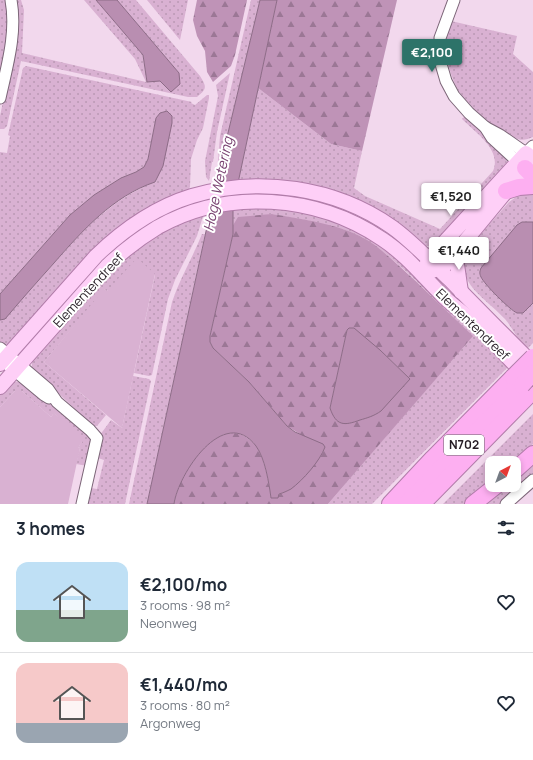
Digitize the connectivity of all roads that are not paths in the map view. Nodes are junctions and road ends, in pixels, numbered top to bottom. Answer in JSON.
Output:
{"nodes":[{"id":1,"x":11,"y":0,"type":"edge"},
{"id":2,"x":454,"y":0,"type":"edge"},
{"id":3,"x":0,"y":98,"type":"edge"},
{"id":4,"x":529,"y":160,"type":"edge"},
{"id":5,"x":533,"y":186,"type":"edge"},
{"id":6,"x":506,"y":191,"type":"junction"},
{"id":7,"x":456,"y":258,"type":"junction"},
{"id":8,"x":433,"y":264,"type":"junction"},
{"id":9,"x":422,"y":274,"type":"junction"},
{"id":10,"x":461,"y":292,"type":"junction"},
{"id":11,"x":2,"y":357,"type":"edge"},
{"id":12,"x":533,"y":357,"type":"edge"},
{"id":13,"x":533,"y":364,"type":"edge"},
{"id":14,"x":17,"y":367,"type":"junction"},
{"id":15,"x":533,"y":373,"type":"edge"},
{"id":16,"x":0,"y":387,"type":"edge"},
{"id":17,"x":527,"y":389,"type":"edge"},
{"id":18,"x":533,"y":454,"type":"edge"},
{"id":19,"x":521,"y":465,"type":"edge"},
{"id":20,"x":533,"y":480,"type":"edge"},
{"id":21,"x":489,"y":492,"type":"edge"},
{"id":22,"x":82,"y":504,"type":"edge"},
{"id":23,"x":390,"y":504,"type":"edge"},
{"id":24,"x":406,"y":504,"type":"edge"},
{"id":25,"x":422,"y":504,"type":"edge"},
{"id":26,"x":436,"y":504,"type":"edge"},
{"id":27,"x":474,"y":504,"type":"edge"},
{"id":28,"x":506,"y":504,"type":"edge"}],
"edges":[{"from":1,"to":3,"type":"street"},
{"from":2,"to":4,"type":"street"},
{"from":4,"to":6,"type":"main road"},
{"from":4,"to":8,"type":"main road"},
{"from":5,"to":6,"type":"highway"},
{"from":6,"to":7,"type":"main road"},
{"from":7,"to":8,"type":"main road"},
{"from":7,"to":10,"type":"main road"},
{"from":8,"to":9,"type":"main road"},
{"from":8,"to":10,"type":"main road","name":"Elementendreef"},
{"from":8,"to":11,"type":"main road","name":"Elementendreef"},
{"from":9,"to":14,"type":"main road","name":"Elementendreef"},
{"from":9,"to":17,"type":"main road","name":"Elementendreef"},
{"from":10,"to":13,"type":"main road","name":"Elementendreef"},
{"from":11,"to":14,"type":"street"},
{"from":12,"to":17,"type":"highway","number":"N702","bridge":true},
{"from":14,"to":16,"type":"main road","name":"Elementendreef"},
{"from":14,"to":22,"type":"street"},
{"from":15,"to":17,"type":"highway","number":"N702","bridge":true},
{"from":17,"to":23,"type":"highway","number":"N702"},
{"from":17,"to":24,"type":"highway","number":"N702"},
{"from":17,"to":25,"type":"highway"},
{"from":17,"to":26,"type":"highway","number":"N702"},
{"from":18,"to":19,"type":"highway"},
{"from":20,"to":28,"type":"street"},
{"from":21,"to":27,"type":"highway"}]}
